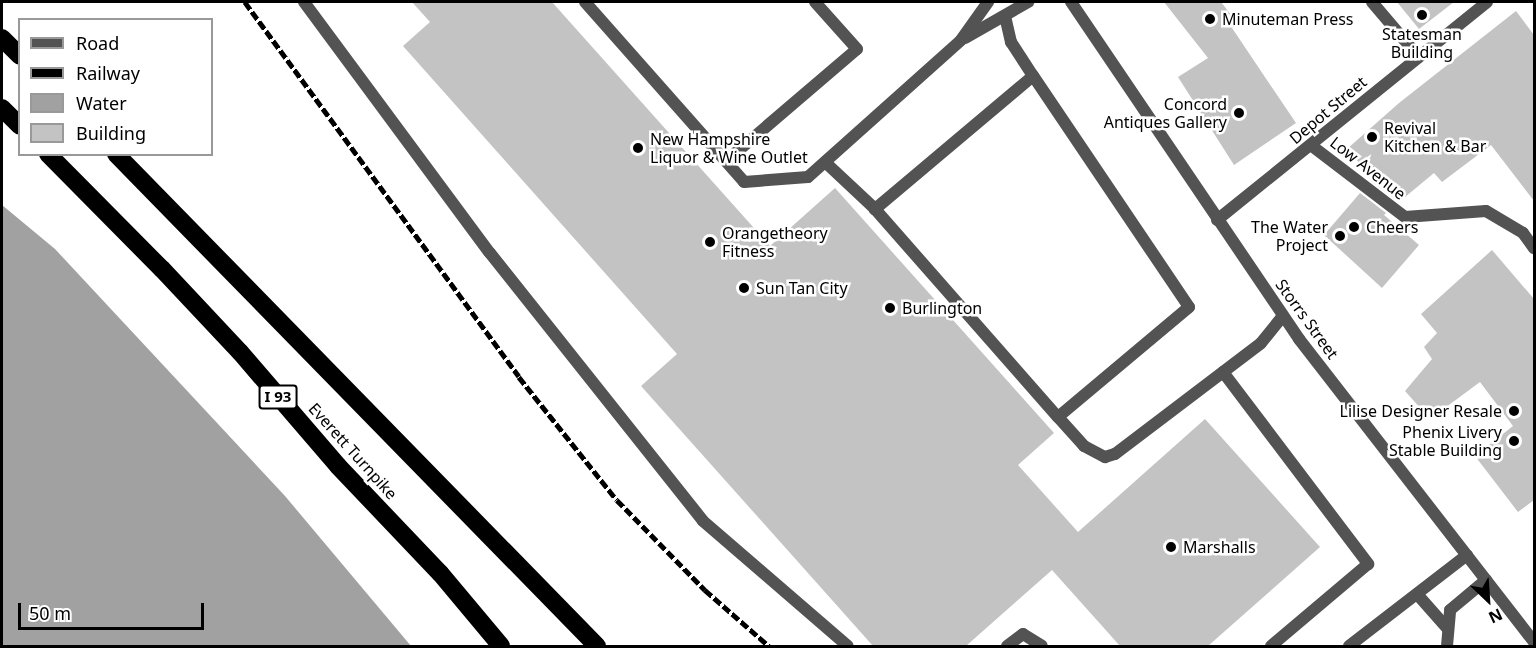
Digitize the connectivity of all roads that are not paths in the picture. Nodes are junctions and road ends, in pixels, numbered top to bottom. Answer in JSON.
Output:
{"nodes":[{"id":1,"x":304,"y":2,"type":"edge"},
{"id":2,"x":585,"y":2,"type":"edge"},
{"id":3,"x":815,"y":2,"type":"edge"},
{"id":4,"x":988,"y":2,"type":"edge"},
{"id":5,"x":1028,"y":2,"type":"edge"},
{"id":6,"x":1071,"y":2,"type":"edge"},
{"id":7,"x":1372,"y":2,"type":"edge"},
{"id":8,"x":1487,"y":2,"type":"edge"},
{"id":9,"x":1005,"y":16,"type":"junction"},
{"id":10,"x":2,"y":38,"type":"edge"},
{"id":11,"x":961,"y":40,"type":"junction"},
{"id":12,"x":18,"y":54,"type":"edge"},
{"id":13,"x":1418,"y":56,"type":"junction"},
{"id":14,"x":1033,"y":76,"type":"junction"},
{"id":15,"x":2,"y":108,"type":"edge"},
{"id":16,"x":18,"y":124,"type":"edge"},
{"id":17,"x":1312,"y":146,"type":"junction"},
{"id":18,"x":50,"y":156,"type":"edge"},
{"id":19,"x":118,"y":156,"type":"edge"},
{"id":20,"x":726,"y":161,"type":"junction"},
{"id":21,"x":825,"y":162,"type":"junction"},
{"id":22,"x":875,"y":209,"type":"junction"},
{"id":23,"x":1217,"y":220,"type":"junction"},
{"id":24,"x":1534,"y":248,"type":"edge"},
{"id":25,"x":1283,"y":316,"type":"junction"},
{"id":26,"x":1223,"y":372,"type":"junction"},
{"id":27,"x":1058,"y":417,"type":"junction"},
{"id":28,"x":1467,"y":555,"type":"junction"},
{"id":29,"x":1486,"y":580,"type":"junction"},
{"id":30,"x":541,"y":589,"type":"junction"},
{"id":31,"x":1417,"y":594,"type":"junction"},
{"id":32,"x":1448,"y":629,"type":"junction"},
{"id":33,"x":1532,"y":634,"type":"edge"},
{"id":34,"x":501,"y":646,"type":"edge"},
{"id":35,"x":588,"y":646,"type":"edge"},
{"id":36,"x":597,"y":646,"type":"edge"},
{"id":37,"x":848,"y":646,"type":"edge"},
{"id":38,"x":1007,"y":646,"type":"edge"},
{"id":39,"x":1042,"y":646,"type":"edge"},
{"id":40,"x":1271,"y":646,"type":"edge"},
{"id":41,"x":1349,"y":646,"type":"edge"},
{"id":42,"x":1447,"y":646,"type":"edge"}],
"edges":[{"from":1,"to":37,"type":"street"},
{"from":2,"to":20,"type":"street"},
{"from":3,"to":20,"type":"street"},
{"from":4,"to":11,"type":"street"},
{"from":5,"to":9,"type":"street"},
{"from":6,"to":23,"type":"street","name":"Storrs Street"},
{"from":7,"to":13,"type":"street"},
{"from":8,"to":13,"type":"street","name":"Depot Street"},
{"from":9,"to":11,"type":"street"},
{"from":9,"to":14,"type":"street"},
{"from":10,"to":12,"type":"highway"},
{"from":11,"to":21,"type":"street"},
{"from":13,"to":17,"type":"street","name":"Depot Street"},
{"from":14,"to":22,"type":"street"},
{"from":14,"to":27,"type":"street"},
{"from":15,"to":16,"type":"highway"},
{"from":17,"to":23,"type":"street","name":"Depot Street"},
{"from":17,"to":24,"type":"street","name":"Low Avenue"},
{"from":18,"to":34,"type":"highway","name":"Everett Turnpike","number":"I 93"},
{"from":19,"to":30,"type":"highway","name":"Everett Turnpike"},
{"from":20,"to":21,"type":"street"},
{"from":21,"to":22,"type":"street"},
{"from":22,"to":27,"type":"street"},
{"from":23,"to":25,"type":"street","name":"Storrs Street"},
{"from":25,"to":26,"type":"street"},
{"from":25,"to":28,"type":"street","name":"Storrs Street"},
{"from":26,"to":27,"type":"street"},
{"from":26,"to":40,"type":"street"},
{"from":28,"to":29,"type":"street","name":"Storrs Street"},
{"from":28,"to":31,"type":"street"},
{"from":29,"to":32,"type":"street"},
{"from":29,"to":33,"type":"street","name":"Storrs Street"},
{"from":30,"to":35,"type":"highway"},
{"from":30,"to":36,"type":"highway"},
{"from":31,"to":32,"type":"street"},
{"from":31,"to":41,"type":"street"},
{"from":32,"to":42,"type":"street"},
{"from":38,"to":39,"type":"street"}]}
